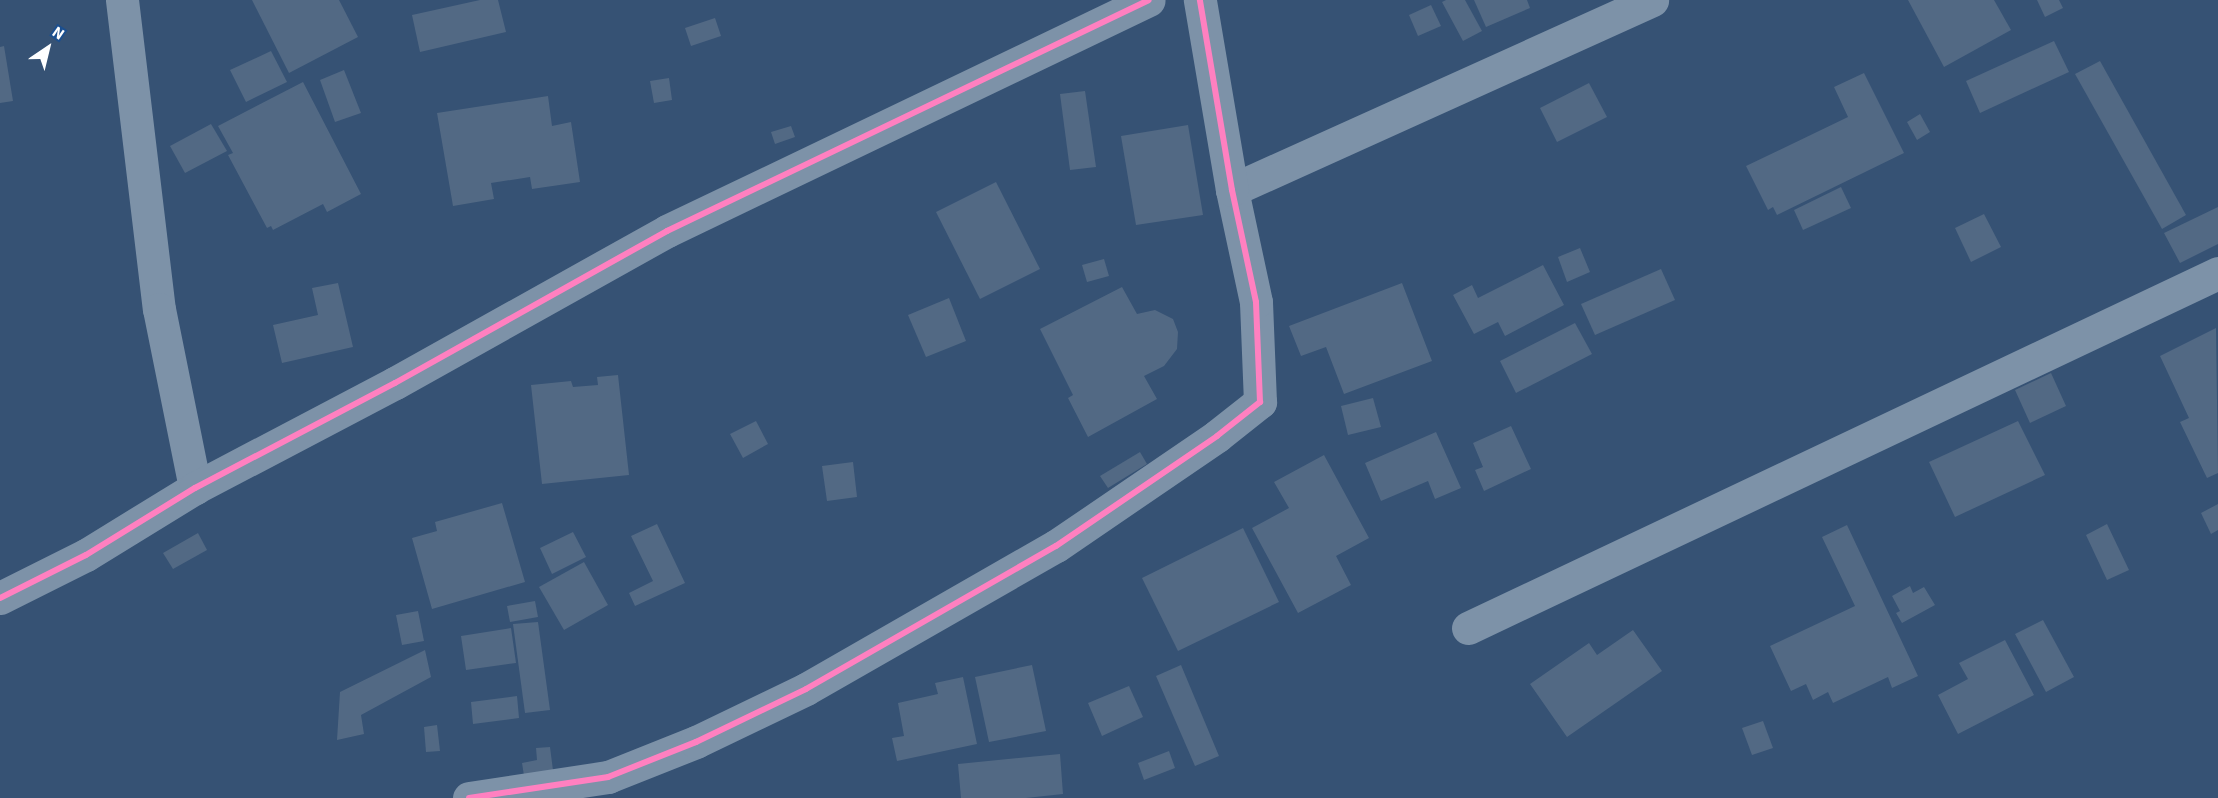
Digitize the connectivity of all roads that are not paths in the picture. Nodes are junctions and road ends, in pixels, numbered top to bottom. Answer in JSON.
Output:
{"nodes":[{"id":1,"x":122,"y":0,"type":"edge"},
{"id":2,"x":1149,"y":0,"type":"edge"},
{"id":3,"x":1200,"y":0,"type":"edge"},
{"id":4,"x":1652,"y":0,"type":"edge"},
{"id":5,"x":1232,"y":190,"type":"junction"},
{"id":6,"x":2218,"y":273,"type":"edge"},
{"id":7,"x":195,"y":488,"type":"junction"},
{"id":8,"x":0,"y":598,"type":"edge"},
{"id":9,"x":1468,"y":628,"type":"dead end"},
{"id":10,"x":469,"y":798,"type":"edge"}],
"edges":[{"from":1,"to":7,"type":"street"},
{"from":2,"to":7,"type":"street"},
{"from":3,"to":5,"type":"street"},
{"from":4,"to":5,"type":"street"},
{"from":5,"to":10,"type":"street"},
{"from":6,"to":9,"type":"street"},
{"from":7,"to":8,"type":"street"}]}
